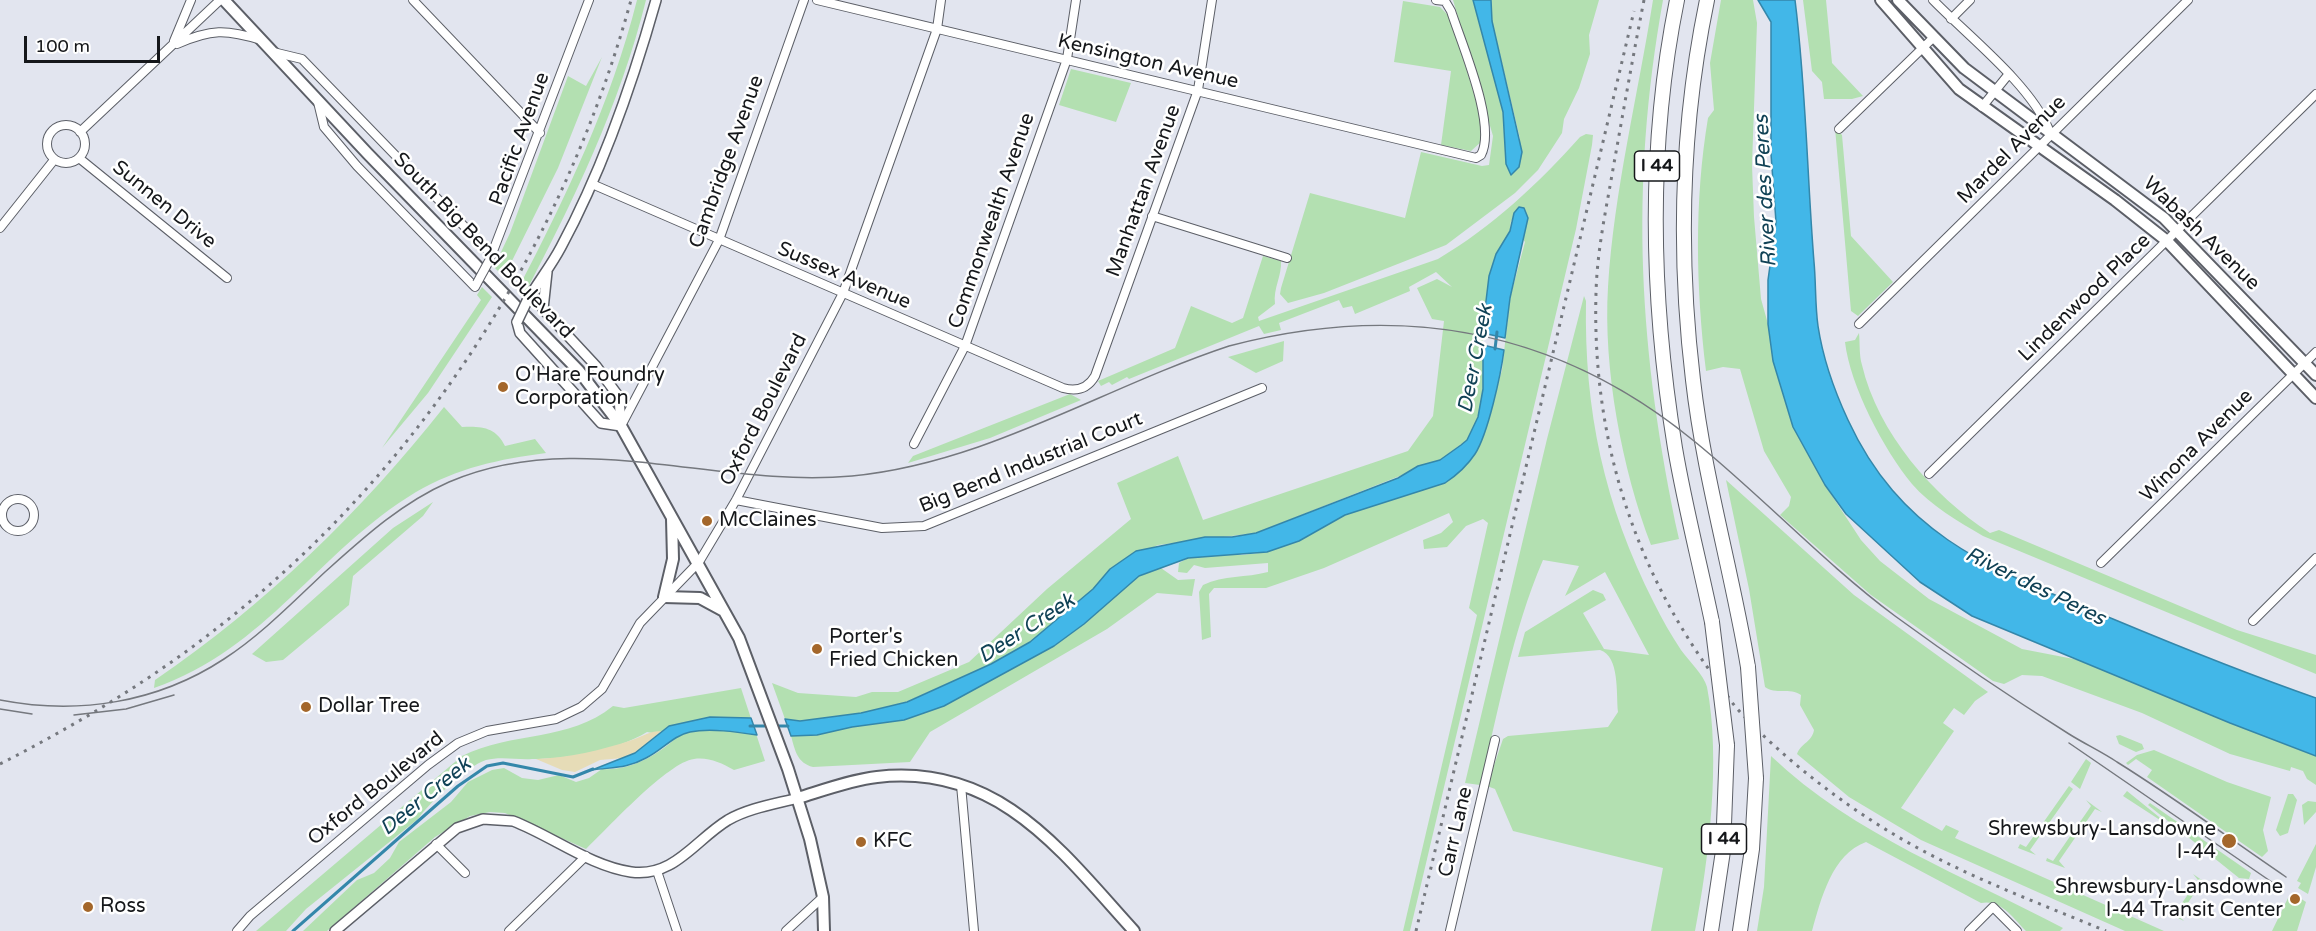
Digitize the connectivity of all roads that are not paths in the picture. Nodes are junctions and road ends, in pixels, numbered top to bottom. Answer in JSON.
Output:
{"nodes":[{"id":1,"x":191,"y":0,"type":"edge"},
{"id":2,"x":223,"y":0,"type":"edge"},
{"id":3,"x":413,"y":0,"type":"edge"},
{"id":4,"x":589,"y":0,"type":"edge"},
{"id":5,"x":656,"y":0,"type":"edge"},
{"id":6,"x":804,"y":0,"type":"edge"},
{"id":7,"x":817,"y":0,"type":"edge"},
{"id":8,"x":941,"y":0,"type":"edge"},
{"id":9,"x":1076,"y":0,"type":"edge"},
{"id":10,"x":1212,"y":0,"type":"edge"},
{"id":11,"x":1436,"y":0,"type":"edge"},
{"id":12,"x":1677,"y":0,"type":"edge"},
{"id":13,"x":1707,"y":0,"type":"edge"},
{"id":14,"x":1881,"y":0,"type":"edge"},
{"id":15,"x":1898,"y":0,"type":"edge"},
{"id":16,"x":1934,"y":0,"type":"edge"},
{"id":17,"x":1970,"y":0,"type":"edge"},
{"id":18,"x":2188,"y":0,"type":"edge"},
{"id":19,"x":1951,"y":18,"type":"junction"},
{"id":20,"x":938,"y":29,"type":"junction"},
{"id":21,"x":1934,"y":37,"type":"junction"},
{"id":22,"x":264,"y":41,"type":"junction"},
{"id":23,"x":1924,"y":46,"type":"junction"},
{"id":24,"x":171,"y":48,"type":"junction"},
{"id":25,"x":273,"y":52,"type":"junction"},
{"id":26,"x":1067,"y":59,"type":"junction"},
{"id":27,"x":2008,"y":75,"type":"junction"},
{"id":28,"x":1198,"y":90,"type":"junction"},
{"id":29,"x":1994,"y":93,"type":"junction"},
{"id":30,"x":2316,"y":94,"type":"edge"},
{"id":31,"x":318,"y":100,"type":"junction"},
{"id":32,"x":1982,"y":107,"type":"junction"},
{"id":33,"x":1839,"y":129,"type":"dead end"},
{"id":34,"x":80,"y":132,"type":"junction"},
{"id":35,"x":540,"y":133,"type":"junction"},
{"id":36,"x":2051,"y":134,"type":"junction"},
{"id":37,"x":2039,"y":147,"type":"junction"},
{"id":38,"x":79,"y":158,"type":"junction"},
{"id":39,"x":54,"y":160,"type":"junction"},
{"id":40,"x":591,"y":184,"type":"junction"},
{"id":41,"x":1152,"y":216,"type":"junction"},
{"id":42,"x":0,"y":228,"type":"edge"},
{"id":43,"x":2177,"y":231,"type":"junction"},
{"id":44,"x":719,"y":240,"type":"junction"},
{"id":45,"x":2167,"y":241,"type":"junction"},
{"id":46,"x":491,"y":258,"type":"junction"},
{"id":47,"x":1287,"y":258,"type":"dead end"},
{"id":48,"x":547,"y":272,"type":"junction"},
{"id":49,"x":227,"y":278,"type":"dead end"},
{"id":50,"x":843,"y":293,"type":"junction"},
{"id":51,"x":528,"y":300,"type":"junction"},
{"id":52,"x":543,"y":309,"type":"junction"},
{"id":53,"x":1859,"y":324,"type":"dead end"},
{"id":54,"x":965,"y":346,"type":"junction"},
{"id":55,"x":2316,"y":352,"type":"edge"},
{"id":56,"x":2305,"y":363,"type":"junction"},
{"id":57,"x":2293,"y":374,"type":"junction"},
{"id":58,"x":2316,"y":375,"type":"edge"},
{"id":59,"x":1086,"y":387,"type":"joint"},
{"id":60,"x":1262,"y":388,"type":"dead end"},
{"id":61,"x":2316,"y":398,"type":"edge"},
{"id":62,"x":621,"y":426,"type":"junction"},
{"id":63,"x":914,"y":444,"type":"dead end"},
{"id":64,"x":1929,"y":474,"type":"dead end"},
{"id":65,"x":736,"y":500,"type":"junction"},
{"id":66,"x":3,"y":501,"type":"edge"},
{"id":67,"x":672,"y":516,"type":"junction"},
{"id":68,"x":2316,"y":558,"type":"edge"},
{"id":69,"x":699,"y":562,"type":"junction"},
{"id":70,"x":2101,"y":563,"type":"dead end"},
{"id":71,"x":664,"y":597,"type":"junction"},
{"id":72,"x":725,"y":611,"type":"junction"},
{"id":73,"x":2253,"y":621,"type":"dead end"},
{"id":74,"x":1495,"y":740,"type":"dead end"},
{"id":75,"x":961,"y":785,"type":"junction"},
{"id":76,"x":798,"y":798,"type":"junction"},
{"id":77,"x":436,"y":844,"type":"junction"},
{"id":78,"x":586,"y":856,"type":"junction"},
{"id":79,"x":657,"y":871,"type":"junction"},
{"id":80,"x":465,"y":873,"type":"dead end"},
{"id":81,"x":823,"y":897,"type":"junction"},
{"id":82,"x":237,"y":931,"type":"edge"},
{"id":83,"x":335,"y":931,"type":"edge"},
{"id":84,"x":509,"y":931,"type":"edge"},
{"id":85,"x":677,"y":931,"type":"edge"},
{"id":86,"x":786,"y":931,"type":"edge"},
{"id":87,"x":824,"y":931,"type":"edge"},
{"id":88,"x":974,"y":931,"type":"edge"},
{"id":89,"x":1134,"y":931,"type":"edge"},
{"id":90,"x":1450,"y":931,"type":"edge"},
{"id":91,"x":1711,"y":931,"type":"edge"},
{"id":92,"x":1740,"y":931,"type":"edge"},
{"id":93,"x":1969,"y":931,"type":"edge"},
{"id":94,"x":2017,"y":931,"type":"edge"}],
"edges":[{"from":1,"to":24,"type":"street"},
{"from":2,"to":22,"type":"main road","name":"South Big Bend Boulevard"},
{"from":2,"to":24,"type":"street"},
{"from":3,"to":35,"type":"street"},
{"from":4,"to":35,"type":"street","name":"Pacific Avenue"},
{"from":5,"to":40,"type":"street"},
{"from":6,"to":44,"type":"street","name":"Cambridge Avenue"},
{"from":7,"to":20,"type":"street","name":"Kensington Avenue"},
{"from":8,"to":20,"type":"street","name":"Oxford Boulevard"},
{"from":9,"to":26,"type":"street","name":"Commonwealth Avenue"},
{"from":10,"to":28,"type":"street","name":"Manhattan Avenue"},
{"from":11,"to":28,"type":"street","name":"Kensington Avenue"},
{"from":12,"to":91,"type":"highway","number":"I 44","bridge":true},
{"from":13,"to":92,"type":"highway","number":"I 44","bridge":true},
{"from":14,"to":23,"type":"main road","name":"Wabash Avenue"},
{"from":15,"to":21,"type":"main road"},
{"from":16,"to":19,"type":"street","name":"Wabash Avenue"},
{"from":17,"to":19,"type":"street"},
{"from":18,"to":36,"type":"street","name":"Mardel Avenue"},
{"from":19,"to":27,"type":"street","name":"Wabash Avenue"},
{"from":20,"to":26,"type":"street","name":"Kensington Avenue"},
{"from":20,"to":50,"type":"street","name":"Oxford Boulevard"},
{"from":21,"to":23,"type":"street"},
{"from":21,"to":29,"type":"main road"},
{"from":22,"to":24,"type":"street"},
{"from":22,"to":25,"type":"main road","name":"South Big Bend Boulevard"},
{"from":23,"to":32,"type":"main road","name":"Wabash Avenue"},
{"from":23,"to":33,"type":"street"},
{"from":24,"to":34,"type":"street"},
{"from":25,"to":31,"type":"main road","name":"South Big Bend Boulevard"},
{"from":25,"to":46,"type":"street"},
{"from":26,"to":28,"type":"street","name":"Kensington Avenue"},
{"from":26,"to":54,"type":"street","name":"Commonwealth Avenue"},
{"from":27,"to":29,"type":"street"},
{"from":27,"to":36,"type":"street","name":"Wabash Avenue"},
{"from":28,"to":41,"type":"street","name":"Manhattan Avenue"},
{"from":29,"to":32,"type":"street"},
{"from":29,"to":36,"type":"main road"},
{"from":30,"to":43,"type":"street","name":"Lindenwood Place"},
{"from":31,"to":46,"type":"street","name":"Pacific Avenue","bridge":true},
{"from":31,"to":62,"type":"main road","name":"South Big Bend Boulevard"},
{"from":32,"to":37,"type":"main road","name":"Wabash Avenue"},
{"from":34,"to":38,"type":"street"},
{"from":34,"to":39,"type":"street"},
{"from":35,"to":46,"type":"street","name":"Pacific Avenue"},
{"from":36,"to":37,"type":"street","name":"Mardel Avenue"},
{"from":36,"to":43,"type":"main road","name":"Wabash Avenue"},
{"from":37,"to":45,"type":"main road","name":"Wabash Avenue"},
{"from":37,"to":53,"type":"street","name":"Mardel Avenue"},
{"from":38,"to":39,"type":"street"},
{"from":38,"to":49,"type":"street","name":"Sunnen Drive"},
{"from":39,"to":42,"type":"street"},
{"from":40,"to":44,"type":"street","name":"Sussex Avenue"},
{"from":40,"to":48,"type":"street"},
{"from":41,"to":47,"type":"street"},
{"from":41,"to":59,"type":"street","name":"Manhattan Avenue"},
{"from":43,"to":45,"type":"street","name":"Lindenwood Place"},
{"from":43,"to":56,"type":"main road","name":"Wabash Avenue"},
{"from":44,"to":50,"type":"street","name":"Sussex Avenue"},
{"from":44,"to":62,"type":"street","name":"Cambridge Avenue"},
{"from":45,"to":57,"type":"main road","name":"Wabash Avenue"},
{"from":45,"to":64,"type":"street","name":"Lindenwood Place"},
{"from":48,"to":51,"type":"street"},
{"from":48,"to":52,"type":"street"},
{"from":50,"to":54,"type":"street","name":"Sussex Avenue"},
{"from":50,"to":65,"type":"street","name":"Oxford Boulevard"},
{"from":51,"to":52,"type":"street"},
{"from":51,"to":62,"type":"street","bridge":true},
{"from":52,"to":62,"type":"street"},
{"from":54,"to":59,"type":"street","name":"Sussex Avenue"},
{"from":54,"to":63,"type":"street","name":"Commonwealth Avenue"},
{"from":55,"to":56,"type":"street","name":"Winona Avenue"},
{"from":56,"to":57,"type":"street","name":"Winona Avenue"},
{"from":56,"to":58,"type":"main road","name":"Wabash Avenue"},
{"from":57,"to":61,"type":"main road","name":"Wabash Avenue"},
{"from":57,"to":70,"type":"street","name":"Winona Avenue"},
{"from":60,"to":65,"type":"street","name":"Big Bend Industrial Court"},
{"from":62,"to":67,"type":"main road","name":"South Big Bend Boulevard"},
{"from":65,"to":69,"type":"street","name":"Oxford Boulevard"},
{"from":66,"to":66,"type":"street"},
{"from":67,"to":69,"type":"main road","name":"South Big Bend Boulevard"},
{"from":67,"to":71,"type":"main road"},
{"from":68,"to":73,"type":"street"},
{"from":69,"to":71,"type":"street","name":"Oxford Boulevard"},
{"from":69,"to":72,"type":"main road","name":"South Big Bend Boulevard"},
{"from":71,"to":72,"type":"main road"},
{"from":71,"to":82,"type":"street","name":"Oxford Boulevard"},
{"from":72,"to":76,"type":"main road","name":"South Big Bend Boulevard"},
{"from":74,"to":90,"type":"street","name":"Carr Lane"},
{"from":75,"to":76,"type":"main road"},
{"from":75,"to":88,"type":"street"},
{"from":75,"to":89,"type":"main road"},
{"from":76,"to":79,"type":"street"},
{"from":76,"to":81,"type":"main road","name":"South Big Bend Boulevard"},
{"from":77,"to":78,"type":"street"},
{"from":77,"to":80,"type":"street"},
{"from":77,"to":83,"type":"street"},
{"from":78,"to":79,"type":"street"},
{"from":78,"to":84,"type":"street"},
{"from":79,"to":85,"type":"street"},
{"from":81,"to":86,"type":"street"},
{"from":81,"to":87,"type":"main road","name":"South Big Bend Boulevard"},
{"from":93,"to":94,"type":"street"}]}
